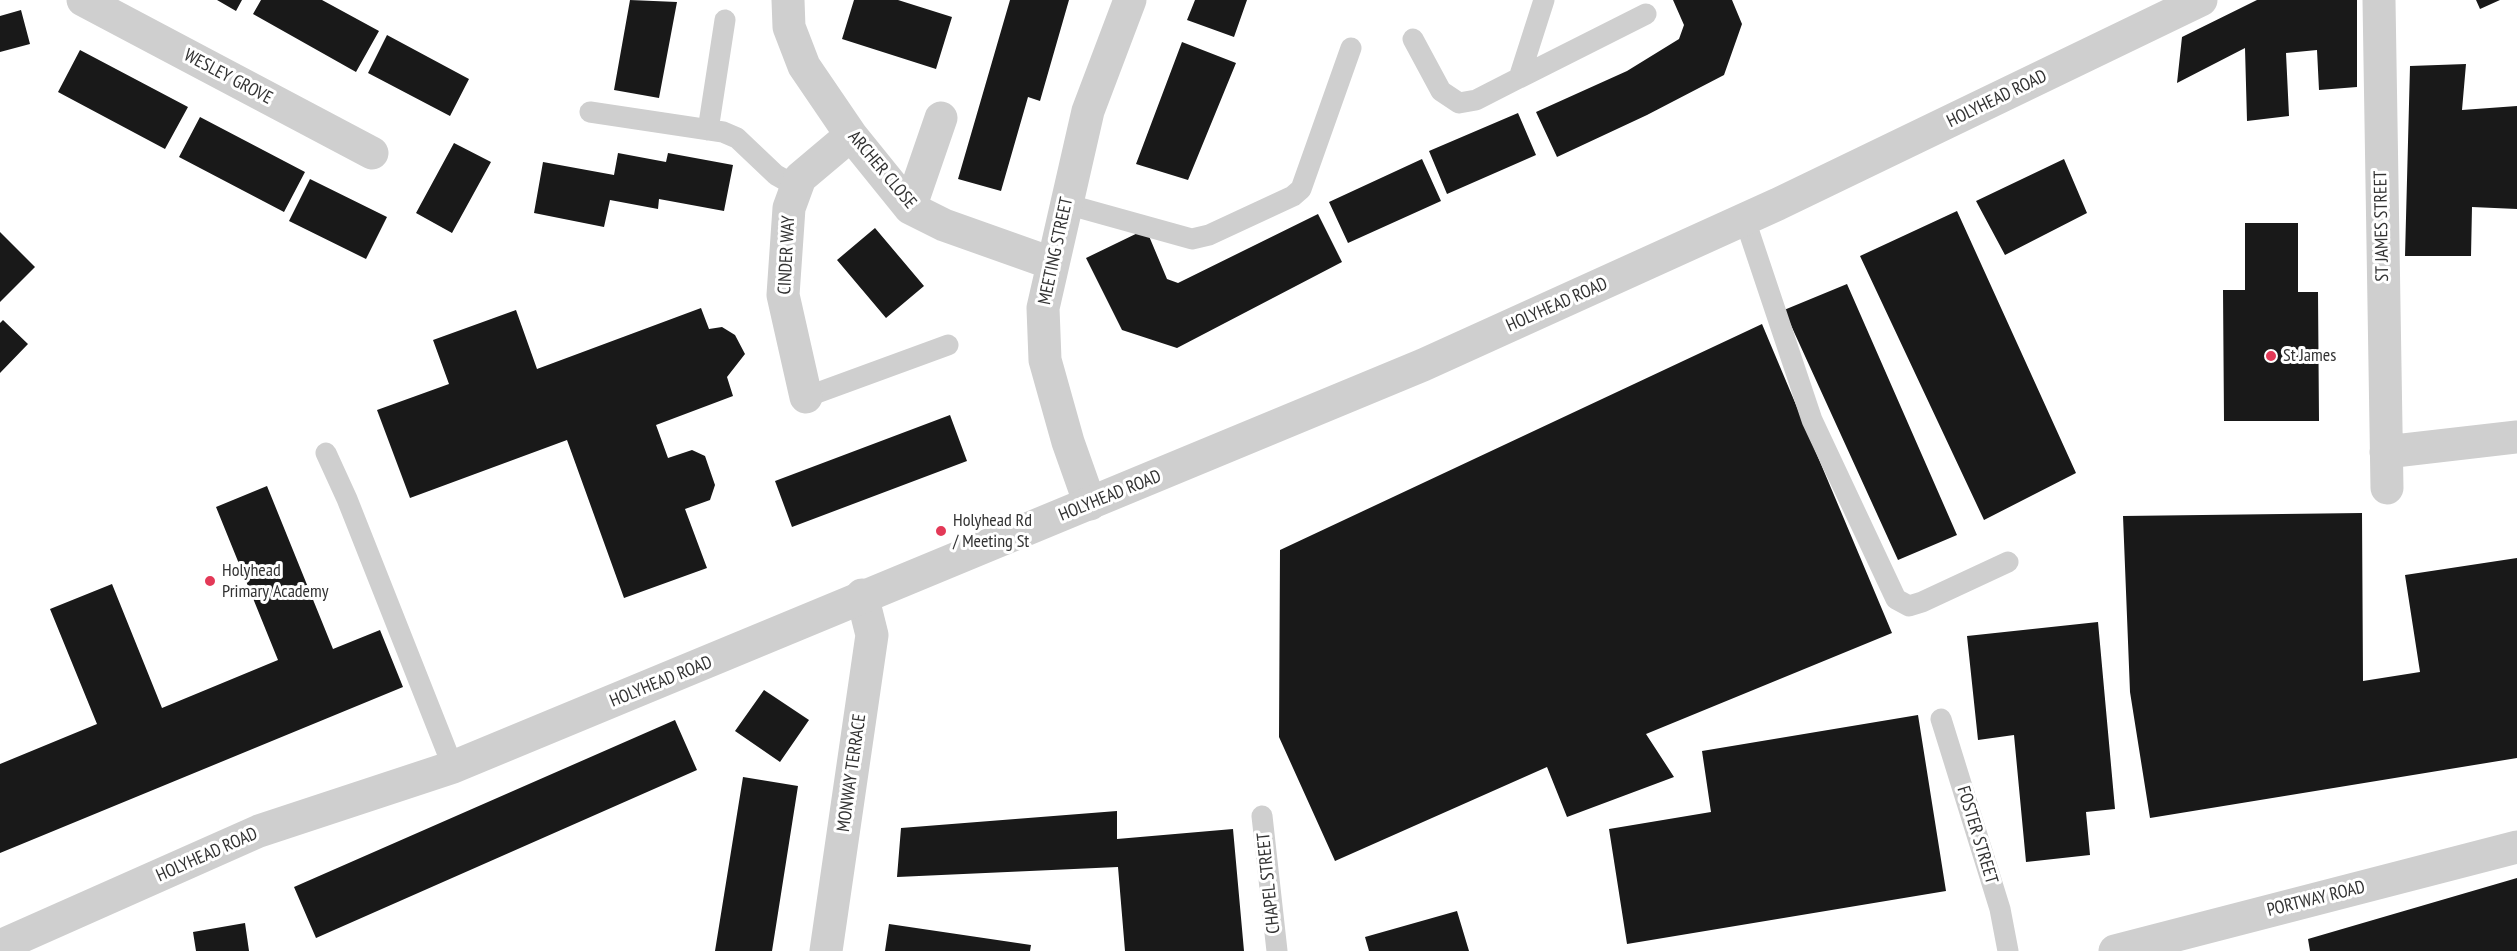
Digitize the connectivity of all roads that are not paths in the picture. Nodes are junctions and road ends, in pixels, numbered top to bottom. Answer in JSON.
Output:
{"nodes":[{"id":1,"x":83,"y":0,"type":"edge"},
{"id":2,"x":788,"y":0,"type":"edge"},
{"id":3,"x":1130,"y":0,"type":"edge"},
{"id":4,"x":1544,"y":0,"type":"edge"},
{"id":5,"x":2200,"y":0,"type":"edge"},
{"id":6,"x":2379,"y":0,"type":"edge"},
{"id":7,"x":1646,"y":14,"type":"dead end"},
{"id":8,"x":725,"y":20,"type":"dead end"},
{"id":9,"x":1413,"y":39,"type":"dead end"},
{"id":10,"x":1351,"y":48,"type":"dead end"},
{"id":11,"x":1519,"y":78,"type":"junction"},
{"id":12,"x":590,"y":112,"type":"dead end"},
{"id":13,"x":941,"y":118,"type":"dead end"},
{"id":14,"x":708,"y":129,"type":"junction"},
{"id":15,"x":851,"y":135,"type":"junction"},
{"id":16,"x":372,"y":153,"type":"dead end"},
{"id":17,"x":800,"y":178,"type":"junction"},
{"id":18,"x":1066,"y":204,"type":"junction"},
{"id":19,"x":910,"y":208,"type":"junction"},
{"id":20,"x":1745,"y":220,"type":"junction"},
{"id":21,"x":1051,"y":263,"type":"junction"},
{"id":22,"x":948,"y":345,"type":"dead end"},
{"id":23,"x":806,"y":397,"type":"joint"},
{"id":24,"x":2517,"y":437,"type":"edge"},
{"id":25,"x":326,"y":453,"type":"dead end"},
{"id":26,"x":2386,"y":453,"type":"junction"},
{"id":27,"x":2387,"y":488,"type":"dead end"},
{"id":28,"x":1090,"y":504,"type":"junction"},
{"id":29,"x":2008,"y":562,"type":"dead end"},
{"id":30,"x":862,"y":595,"type":"junction"},
{"id":31,"x":1941,"y":719,"type":"dead end"},
{"id":32,"x":453,"y":766,"type":"junction"},
{"id":33,"x":1262,"y":816,"type":"dead end"},
{"id":34,"x":2517,"y":847,"type":"edge"},
{"id":35,"x":4,"y":947,"type":"edge"},
{"id":36,"x":825,"y":951,"type":"edge"},
{"id":37,"x":1277,"y":951,"type":"edge"},
{"id":38,"x":2007,"y":951,"type":"edge"},
{"id":39,"x":2115,"y":951,"type":"edge"}],
"edges":[{"from":1,"to":16,"type":"street","name":"WESLEY GROVE"},
{"from":2,"to":15,"type":"street","name":"ARCHER CLOSE"},
{"from":3,"to":18,"type":"street","name":"MEETING STREET"},
{"from":4,"to":11,"type":"lane"},
{"from":5,"to":20,"type":"street","name":"HOLYHEAD ROAD"},
{"from":6,"to":26,"type":"street","name":"ST JAMES STREET"},
{"from":7,"to":11,"type":"lane"},
{"from":8,"to":14,"type":"lane"},
{"from":9,"to":11,"type":"lane"},
{"from":10,"to":18,"type":"lane"},
{"from":12,"to":14,"type":"lane"},
{"from":13,"to":19,"type":"street"},
{"from":14,"to":17,"type":"lane"},
{"from":15,"to":17,"type":"street","name":"CINDER WAY"},
{"from":15,"to":19,"type":"street","name":"ARCHER CLOSE"},
{"from":17,"to":23,"type":"street","name":"CINDER WAY"},
{"from":18,"to":21,"type":"street","name":"MEETING STREET"},
{"from":19,"to":21,"type":"street","name":"ARCHER CLOSE"},
{"from":20,"to":28,"type":"street","name":"HOLYHEAD ROAD"},
{"from":20,"to":29,"type":"lane"},
{"from":21,"to":28,"type":"street","name":"MEETING STREET"},
{"from":22,"to":23,"type":"lane"},
{"from":24,"to":26,"type":"street"},
{"from":25,"to":32,"type":"lane"},
{"from":26,"to":27,"type":"street","name":"ST JAMES STREET"},
{"from":28,"to":30,"type":"street","name":"HOLYHEAD ROAD"},
{"from":30,"to":32,"type":"street","name":"HOLYHEAD ROAD"},
{"from":30,"to":36,"type":"street","name":"MONWAY TERRACE"},
{"from":31,"to":38,"type":"lane","name":"FOSTER STREET"},
{"from":32,"to":35,"type":"street","name":"HOLYHEAD ROAD"},
{"from":33,"to":37,"type":"lane","name":"CHAPEL STREET"},
{"from":34,"to":39,"type":"street","name":"PORTWAY ROAD"}]}
